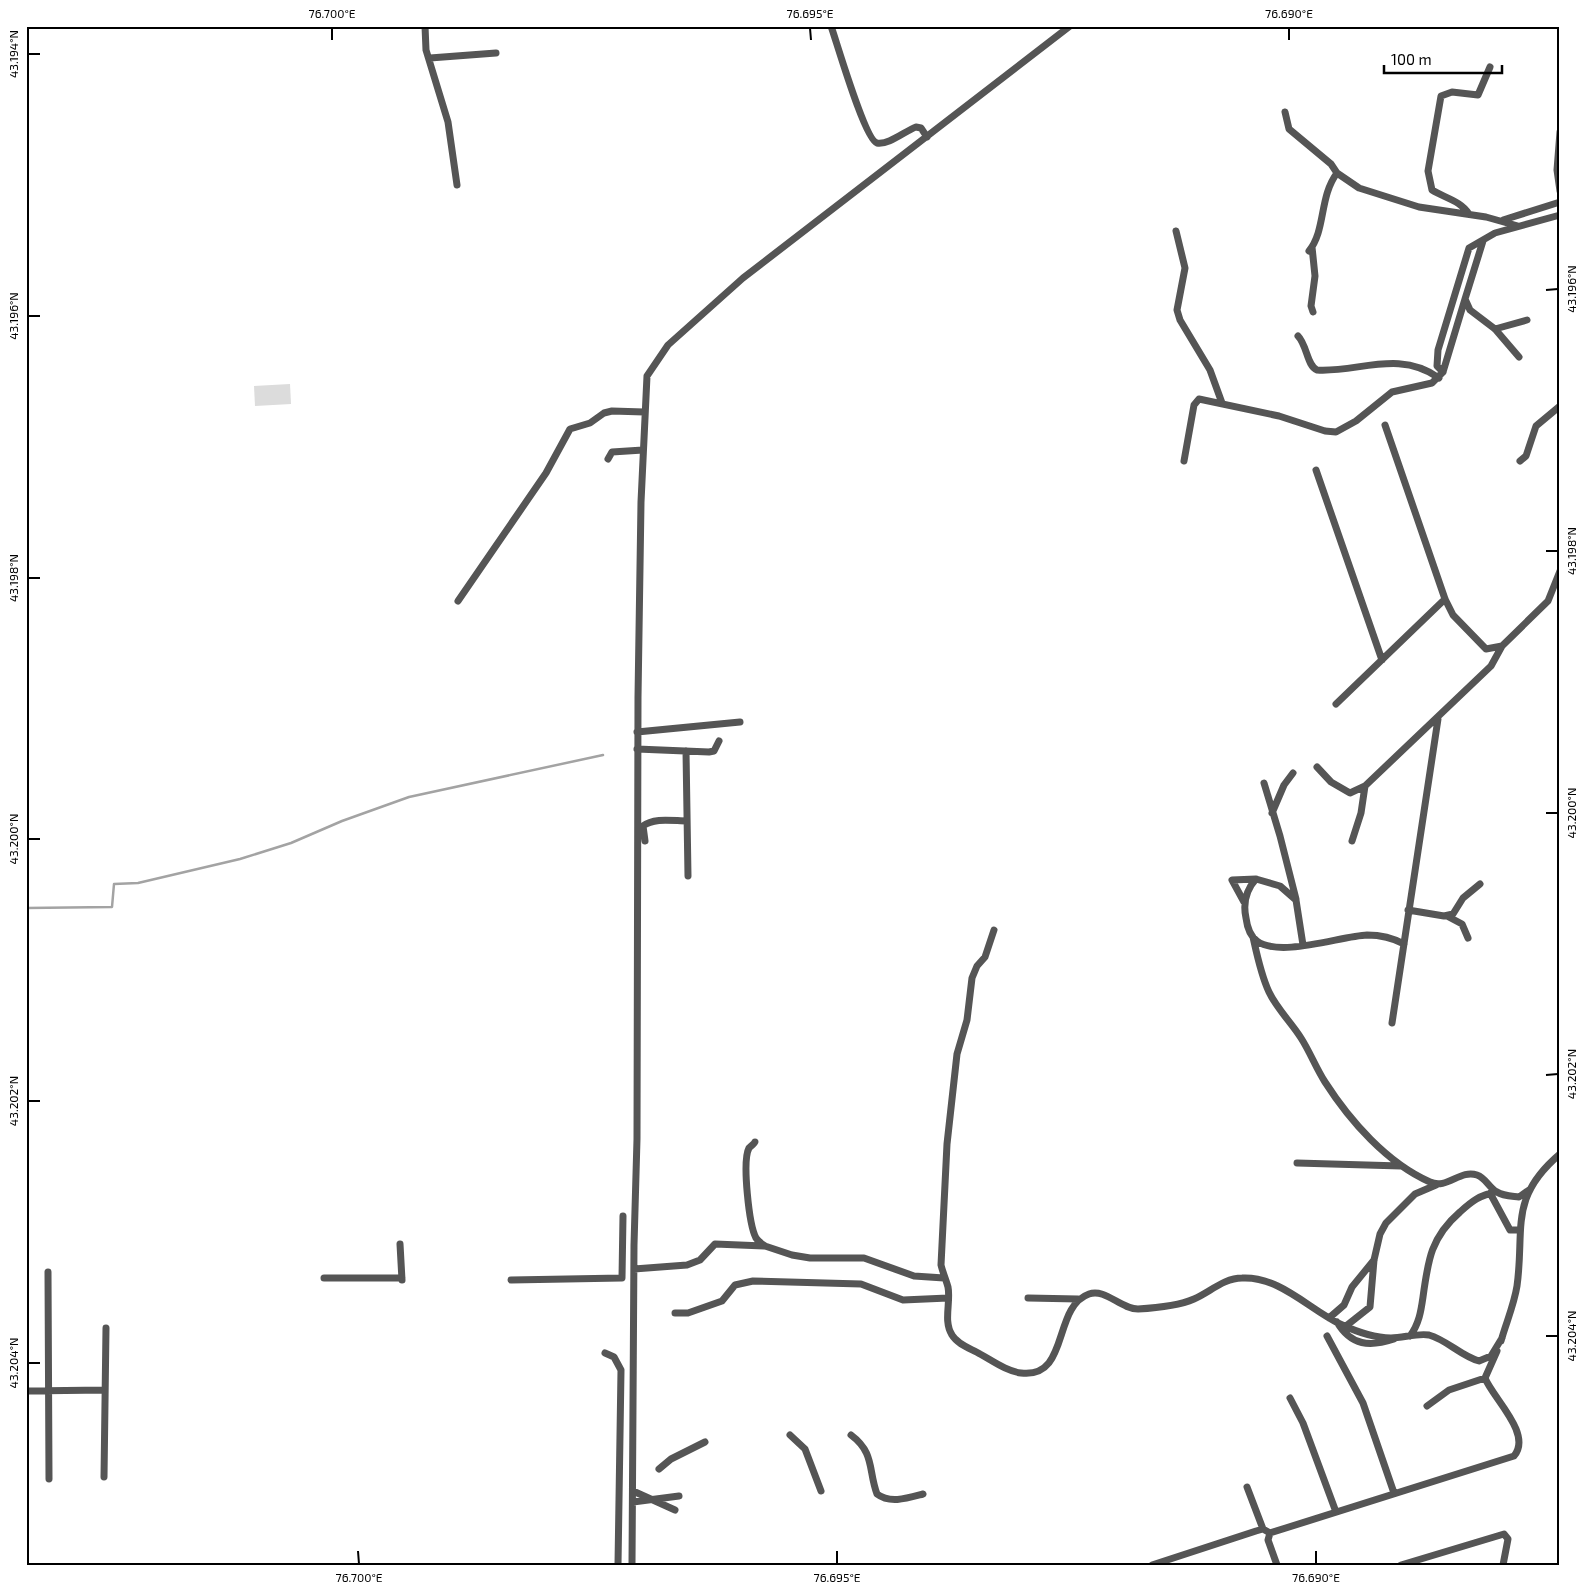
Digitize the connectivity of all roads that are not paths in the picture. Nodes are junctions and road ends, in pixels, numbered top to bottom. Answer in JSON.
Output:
{"nodes":[{"id":1,"x":425,"y":26,"type":"edge"},
{"id":2,"x":831,"y":26,"type":"edge"},
{"id":3,"x":1070,"y":26,"type":"edge"},
{"id":4,"x":496,"y":53,"type":"dead end"},
{"id":5,"x":430,"y":58,"type":"junction"},
{"id":6,"x":1490,"y":68,"type":"dead end"},
{"id":7,"x":1285,"y":112,"type":"dead end"},
{"id":8,"x":1560,"y":132,"type":"edge"},
{"id":9,"x":927,"y":137,"type":"junction"},
{"id":10,"x":1337,"y":173,"type":"junction"},
{"id":11,"x":457,"y":185,"type":"dead end"},
{"id":12,"x":1560,"y":191,"type":"edge"},
{"id":13,"x":1560,"y":202,"type":"edge"},
{"id":14,"x":1469,"y":214,"type":"junction"},
{"id":15,"x":1560,"y":215,"type":"edge"},
{"id":16,"x":1502,"y":220,"type":"junction"},
{"id":17,"x":1518,"y":226,"type":"junction"},
{"id":18,"x":1176,"y":231,"type":"dead end"},
{"id":19,"x":1484,"y":240,"type":"junction"},
{"id":20,"x":1465,"y":299,"type":"junction"},
{"id":21,"x":1313,"y":312,"type":"dead end"},
{"id":22,"x":1527,"y":320,"type":"dead end"},
{"id":23,"x":1494,"y":330,"type":"junction"},
{"id":24,"x":1298,"y":336,"type":"dead end"},
{"id":25,"x":1519,"y":357,"type":"dead end"},
{"id":26,"x":1441,"y":375,"type":"junction"},
{"id":27,"x":1222,"y":403,"type":"junction"},
{"id":28,"x":1560,"y":406,"type":"edge"},
{"id":29,"x":644,"y":412,"type":"junction"},
{"id":30,"x":1385,"y":426,"type":"dead end"},
{"id":31,"x":643,"y":450,"type":"junction"},
{"id":32,"x":608,"y":459,"type":"dead end"},
{"id":33,"x":1184,"y":461,"type":"dead end"},
{"id":34,"x":1520,"y":461,"type":"dead end"},
{"id":35,"x":1316,"y":470,"type":"dead end"},
{"id":36,"x":1560,"y":571,"type":"edge"},
{"id":37,"x":1558,"y":583,"type":"edge"},
{"id":38,"x":1446,"y":599,"type":"junction"},
{"id":39,"x":458,"y":601,"type":"dead end"},
{"id":40,"x":1502,"y":646,"type":"junction"},
{"id":41,"x":1382,"y":660,"type":"junction"},
{"id":42,"x":1336,"y":704,"type":"dead end"},
{"id":43,"x":1438,"y":719,"type":"junction"},
{"id":44,"x":740,"y":722,"type":"dead end"},
{"id":45,"x":637,"y":732,"type":"junction"},
{"id":46,"x":719,"y":741,"type":"dead end"},
{"id":47,"x":637,"y":749,"type":"junction"},
{"id":48,"x":686,"y":751,"type":"junction"},
{"id":49,"x":1317,"y":767,"type":"dead end"},
{"id":50,"x":1293,"y":773,"type":"dead end"},
{"id":51,"x":1264,"y":783,"type":"dead end"},
{"id":52,"x":1366,"y":786,"type":"junction"},
{"id":53,"x":1350,"y":792,"type":"junction"},
{"id":54,"x":1364,"y":799,"type":"junction"},
{"id":55,"x":1272,"y":813,"type":"junction"},
{"id":56,"x":687,"y":821,"type":"junction"},
{"id":57,"x":640,"y":829,"type":"junction"},
{"id":58,"x":645,"y":841,"type":"dead end"},
{"id":59,"x":1352,"y":841,"type":"dead end"},
{"id":60,"x":688,"y":876,"type":"dead end"},
{"id":61,"x":1256,"y":879,"type":"junction"},
{"id":62,"x":1480,"y":884,"type":"dead end"},
{"id":63,"x":1296,"y":900,"type":"junction"},
{"id":64,"x":1244,"y":903,"type":"junction"},
{"id":65,"x":1408,"y":910,"type":"junction"},
{"id":66,"x":1453,"y":914,"type":"junction"},
{"id":67,"x":1444,"y":916,"type":"junction"},
{"id":68,"x":1462,"y":924,"type":"junction"},
{"id":69,"x":994,"y":930,"type":"dead end"},
{"id":70,"x":1253,"y":937,"type":"junction"},
{"id":71,"x":1468,"y":938,"type":"dead end"},
{"id":72,"x":1404,"y":944,"type":"junction"},
{"id":73,"x":1303,"y":945,"type":"junction"},
{"id":74,"x":1392,"y":1023,"type":"dead end"},
{"id":75,"x":755,"y":1142,"type":"dead end"},
{"id":76,"x":1560,"y":1154,"type":"edge"},
{"id":77,"x":1297,"y":1163,"type":"dead end"},
{"id":78,"x":1402,"y":1166,"type":"junction"},
{"id":79,"x":1436,"y":1185,"type":"junction"},
{"id":80,"x":1531,"y":1188,"type":"junction"},
{"id":81,"x":1493,"y":1192,"type":"junction"},
{"id":82,"x":622,"y":1216,"type":"dead end"},
{"id":83,"x":1519,"y":1230,"type":"junction"},
{"id":84,"x":400,"y":1244,"type":"dead end"},
{"id":85,"x":765,"y":1246,"type":"junction"},
{"id":86,"x":1374,"y":1260,"type":"junction"},
{"id":87,"x":634,"y":1269,"type":"junction"},
{"id":88,"x":48,"y":1272,"type":"dead end"},
{"id":89,"x":324,"y":1278,"type":"dead end"},
{"id":90,"x":944,"y":1278,"type":"junction"},
{"id":91,"x":511,"y":1280,"type":"dead end"},
{"id":92,"x":948,"y":1298,"type":"junction"},
{"id":93,"x":1028,"y":1298,"type":"dead end"},
{"id":94,"x":1078,"y":1299,"type":"junction"},
{"id":95,"x":675,"y":1313,"type":"dead end"},
{"id":96,"x":1329,"y":1318,"type":"junction"},
{"id":97,"x":1337,"y":1322,"type":"junction"},
{"id":98,"x":1346,"y":1326,"type":"junction"},
{"id":99,"x":106,"y":1328,"type":"dead end"},
{"id":100,"x":1327,"y":1336,"type":"dead end"},
{"id":101,"x":1410,"y":1336,"type":"junction"},
{"id":102,"x":1402,"y":1337,"type":"junction"},
{"id":103,"x":1502,"y":1338,"type":"junction"},
{"id":104,"x":605,"y":1353,"type":"dead end"},
{"id":105,"x":1488,"y":1359,"type":"junction"},
{"id":106,"x":1490,"y":1368,"type":"junction"},
{"id":107,"x":1484,"y":1378,"type":"junction"},
{"id":108,"x":105,"y":1390,"type":"junction"},
{"id":109,"x":26,"y":1391,"type":"edge"},
{"id":110,"x":49,"y":1391,"type":"junction"},
{"id":111,"x":1290,"y":1398,"type":"dead end"},
{"id":112,"x":1427,"y":1406,"type":"dead end"},
{"id":113,"x":790,"y":1435,"type":"dead end"},
{"id":114,"x":851,"y":1436,"type":"dead end"},
{"id":115,"x":705,"y":1442,"type":"dead end"},
{"id":116,"x":658,"y":1469,"type":"dead end"},
{"id":117,"x":104,"y":1477,"type":"dead end"},
{"id":118,"x":49,"y":1479,"type":"dead end"},
{"id":119,"x":1247,"y":1487,"type":"dead end"},
{"id":120,"x":633,"y":1491,"type":"junction"},
{"id":121,"x":821,"y":1491,"type":"dead end"},
{"id":122,"x":1394,"y":1493,"type":"junction"},
{"id":123,"x":923,"y":1494,"type":"dead end"},
{"id":124,"x":679,"y":1496,"type":"dead end"},
{"id":125,"x":651,"y":1500,"type":"junction"},
{"id":126,"x":633,"y":1502,"type":"junction"},
{"id":127,"x":675,"y":1510,"type":"dead end"},
{"id":128,"x":1336,"y":1512,"type":"junction"},
{"id":129,"x":1266,"y":1531,"type":"junction"},
{"id":130,"x":618,"y":1565,"type":"edge"},
{"id":131,"x":632,"y":1565,"type":"edge"},
{"id":132,"x":1152,"y":1565,"type":"edge"},
{"id":133,"x":1276,"y":1565,"type":"edge"},
{"id":134,"x":1401,"y":1565,"type":"edge"},
{"id":135,"x":1503,"y":1565,"type":"edge"}],
"edges":[{"from":1,"to":5,"type":"street"},
{"from":2,"to":9,"type":"street"},
{"from":3,"to":9,"type":"street"},
{"from":4,"to":5,"type":"street"},
{"from":5,"to":11,"type":"street"},
{"from":6,"to":14,"type":"street"},
{"from":7,"to":10,"type":"street"},
{"from":8,"to":12,"type":"street"},
{"from":9,"to":29,"type":"street"},
{"from":10,"to":14,"type":"street"},
{"from":10,"to":21,"type":"street"},
{"from":13,"to":16,"type":"street"},
{"from":14,"to":16,"type":"street"},
{"from":15,"to":17,"type":"street"},
{"from":16,"to":17,"type":"street"},
{"from":17,"to":19,"type":"street"},
{"from":18,"to":27,"type":"street"},
{"from":19,"to":20,"type":"street"},
{"from":19,"to":26,"type":"street"},
{"from":20,"to":23,"type":"street"},
{"from":20,"to":26,"type":"street"},
{"from":22,"to":23,"type":"street"},
{"from":23,"to":25,"type":"street"},
{"from":24,"to":26,"type":"street"},
{"from":26,"to":27,"type":"street"},
{"from":27,"to":33,"type":"street"},
{"from":28,"to":34,"type":"street"},
{"from":29,"to":31,"type":"street"},
{"from":29,"to":39,"type":"street"},
{"from":30,"to":38,"type":"street"},
{"from":31,"to":32,"type":"street"},
{"from":31,"to":45,"type":"street"},
{"from":35,"to":41,"type":"street"},
{"from":36,"to":37,"type":"street"},
{"from":37,"to":40,"type":"street"},
{"from":38,"to":40,"type":"street"},
{"from":38,"to":41,"type":"street"},
{"from":40,"to":43,"type":"street"},
{"from":41,"to":42,"type":"street"},
{"from":43,"to":52,"type":"street"},
{"from":43,"to":65,"type":"street"},
{"from":44,"to":45,"type":"street"},
{"from":45,"to":47,"type":"street"},
{"from":46,"to":48,"type":"street"},
{"from":47,"to":48,"type":"street"},
{"from":47,"to":57,"type":"street"},
{"from":48,"to":56,"type":"street"},
{"from":49,"to":53,"type":"street"},
{"from":50,"to":55,"type":"street"},
{"from":51,"to":55,"type":"street"},
{"from":52,"to":53,"type":"street"},
{"from":52,"to":54,"type":"street"},
{"from":53,"to":54,"type":"street"},
{"from":54,"to":59,"type":"street"},
{"from":55,"to":63,"type":"street"},
{"from":56,"to":57,"type":"street"},
{"from":56,"to":60,"type":"street"},
{"from":57,"to":58,"type":"street"},
{"from":57,"to":87,"type":"street"},
{"from":61,"to":63,"type":"street"},
{"from":61,"to":64,"type":"street"},
{"from":61,"to":64,"type":"street"},
{"from":62,"to":66,"type":"street"},
{"from":63,"to":73,"type":"street"},
{"from":64,"to":70,"type":"street"},
{"from":65,"to":67,"type":"street"},
{"from":65,"to":72,"type":"street"},
{"from":66,"to":67,"type":"street"},
{"from":66,"to":68,"type":"street"},
{"from":67,"to":68,"type":"street"},
{"from":68,"to":71,"type":"street"},
{"from":69,"to":90,"type":"street"},
{"from":70,"to":73,"type":"street"},
{"from":70,"to":78,"type":"street"},
{"from":72,"to":73,"type":"street"},
{"from":72,"to":74,"type":"street"},
{"from":75,"to":85,"type":"street"},
{"from":76,"to":80,"type":"street"},
{"from":77,"to":78,"type":"street"},
{"from":78,"to":79,"type":"street"},
{"from":79,"to":81,"type":"street"},
{"from":79,"to":86,"type":"street"},
{"from":80,"to":81,"type":"street"},
{"from":80,"to":83,"type":"street"},
{"from":81,"to":83,"type":"street"},
{"from":81,"to":101,"type":"street"},
{"from":82,"to":91,"type":"street"},
{"from":83,"to":103,"type":"street"},
{"from":84,"to":89,"type":"street"},
{"from":85,"to":87,"type":"street"},
{"from":85,"to":90,"type":"street"},
{"from":86,"to":96,"type":"street"},
{"from":86,"to":98,"type":"street"},
{"from":87,"to":120,"type":"street"},
{"from":88,"to":110,"type":"street"},
{"from":90,"to":92,"type":"street"},
{"from":92,"to":94,"type":"street"},
{"from":92,"to":95,"type":"street"},
{"from":93,"to":94,"type":"street"},
{"from":94,"to":96,"type":"street"},
{"from":96,"to":97,"type":"street"},
{"from":97,"to":98,"type":"street"},
{"from":97,"to":102,"type":"street"},
{"from":98,"to":102,"type":"street"},
{"from":99,"to":108,"type":"street"},
{"from":100,"to":122,"type":"street"},
{"from":101,"to":102,"type":"street"},
{"from":101,"to":105,"type":"street"},
{"from":103,"to":105,"type":"street"},
{"from":103,"to":106,"type":"street"},
{"from":104,"to":130,"type":"street"},
{"from":105,"to":106,"type":"street"},
{"from":106,"to":107,"type":"street"},
{"from":107,"to":112,"type":"street"},
{"from":107,"to":122,"type":"street"},
{"from":108,"to":110,"type":"street"},
{"from":108,"to":117,"type":"street"},
{"from":109,"to":110,"type":"street"},
{"from":110,"to":118,"type":"street"},
{"from":111,"to":128,"type":"street"},
{"from":113,"to":121,"type":"street"},
{"from":114,"to":123,"type":"street"},
{"from":115,"to":116,"type":"street"},
{"from":119,"to":129,"type":"street"},
{"from":120,"to":125,"type":"street"},
{"from":120,"to":126,"type":"street"},
{"from":122,"to":128,"type":"street"},
{"from":124,"to":125,"type":"street"},
{"from":125,"to":126,"type":"street"},
{"from":125,"to":127,"type":"street"},
{"from":126,"to":131,"type":"street"},
{"from":128,"to":129,"type":"street"},
{"from":129,"to":132,"type":"street"},
{"from":129,"to":133,"type":"street"},
{"from":134,"to":135,"type":"street"}]}
